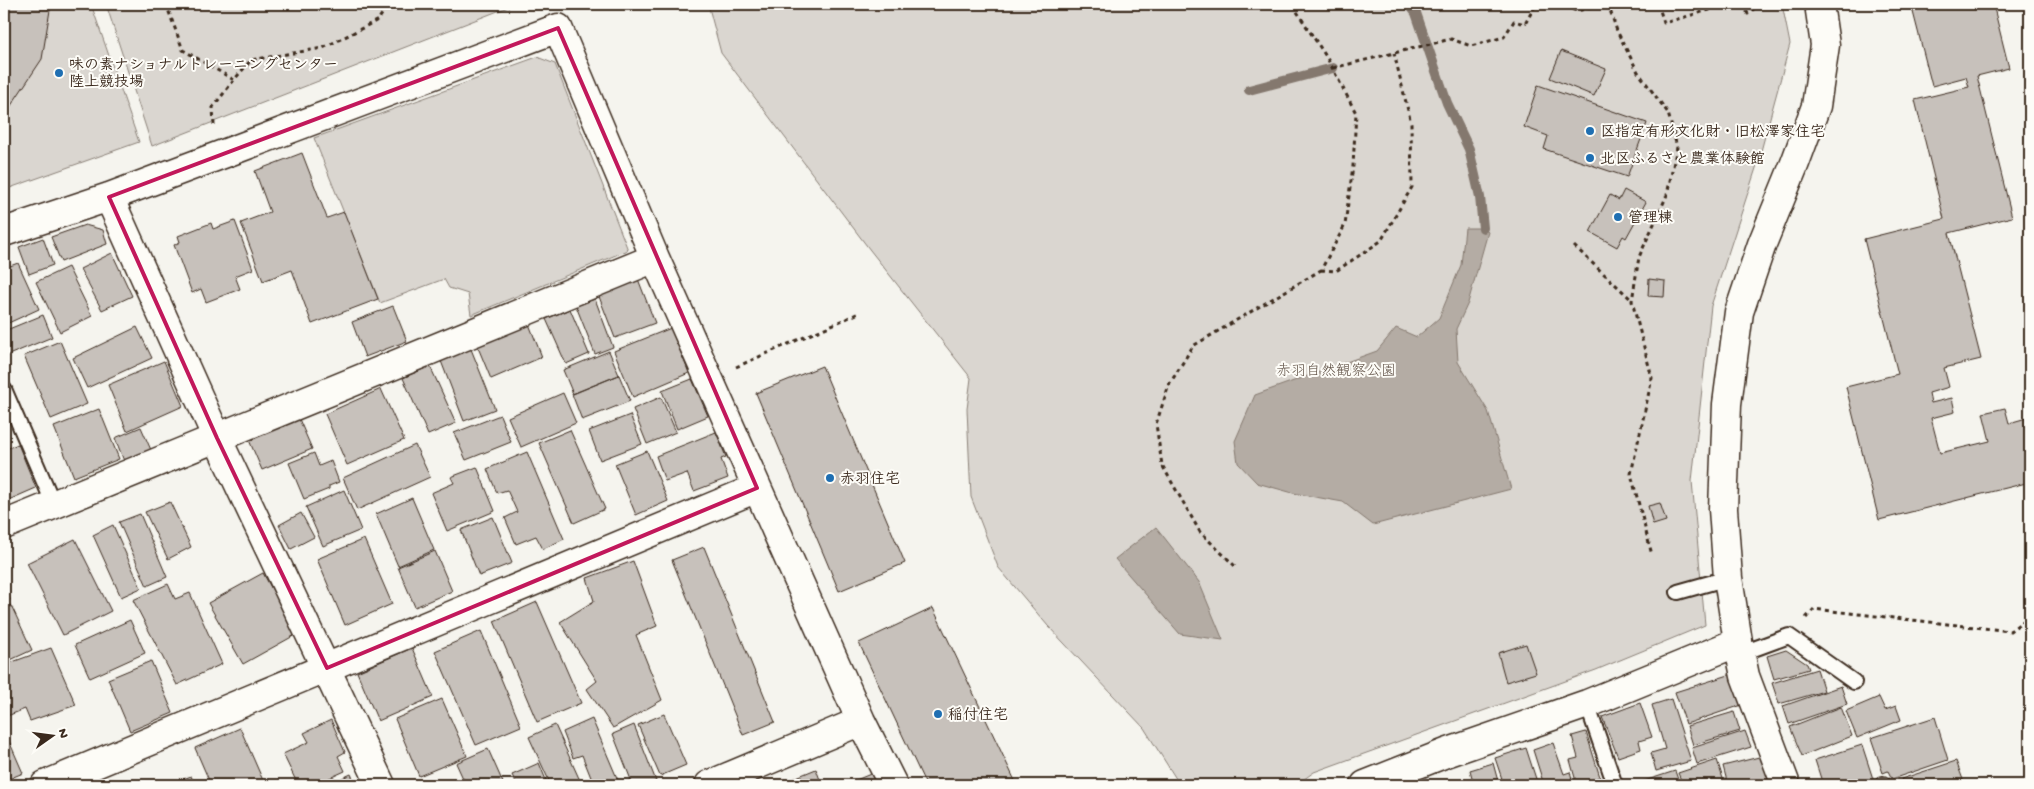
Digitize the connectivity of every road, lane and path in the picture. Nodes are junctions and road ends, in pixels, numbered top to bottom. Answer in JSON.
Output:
{"nodes":[{"id":1,"x":166,"y":4,"type":"edge"},
{"id":2,"x":388,"y":4,"type":"edge"},
{"id":3,"x":1292,"y":4,"type":"edge"},
{"id":4,"x":1536,"y":4,"type":"edge"},
{"id":5,"x":1557,"y":4,"type":"edge"},
{"id":6,"x":1607,"y":4,"type":"edge"},
{"id":7,"x":1658,"y":4,"type":"edge"},
{"id":8,"x":1730,"y":4,"type":"edge"},
{"id":9,"x":1743,"y":4,"type":"edge"},
{"id":10,"x":1759,"y":4,"type":"edge"},
{"id":11,"x":1819,"y":4,"type":"edge"},
{"id":12,"x":1394,"y":53,"type":"junction"},
{"id":13,"x":1333,"y":68,"type":"junction"},
{"id":14,"x":234,"y":80,"type":"junction"},
{"id":15,"x":216,"y":157,"type":"junction"},
{"id":16,"x":109,"y":197,"type":"junction"},
{"id":17,"x":4,"y":232,"type":"edge"},
{"id":18,"x":1574,"y":246,"type":"dead end"},
{"id":19,"x":654,"y":258,"type":"junction"},
{"id":20,"x":1321,"y":270,"type":"junction"},
{"id":21,"x":1632,"y":301,"type":"junction"},
{"id":22,"x":860,"y":313,"type":"dead end"},
{"id":23,"x":736,"y":368,"type":"dead end"},
{"id":24,"x":4,"y":389,"type":"edge"},
{"id":25,"x":216,"y":438,"type":"junction"},
{"id":26,"x":757,"y":488,"type":"junction"},
{"id":27,"x":54,"y":505,"type":"junction"},
{"id":28,"x":4,"y":526,"type":"edge"},
{"id":29,"x":1652,"y":555,"type":"dead end"},
{"id":30,"x":1235,"y":566,"type":"dead end"},
{"id":31,"x":1728,"y":578,"type":"junction"},
{"id":32,"x":1678,"y":592,"type":"dead end"},
{"id":33,"x":2030,"y":616,"type":"edge"},
{"id":34,"x":1789,"y":636,"type":"junction"},
{"id":35,"x":1739,"y":648,"type":"junction"},
{"id":36,"x":327,"y":668,"type":"junction"},
{"id":37,"x":1854,"y":682,"type":"dead end"},
{"id":38,"x":1587,"y":704,"type":"junction"},
{"id":39,"x":861,"y":721,"type":"junction"},
{"id":40,"x":45,"y":785,"type":"edge"},
{"id":41,"x":381,"y":785,"type":"edge"},
{"id":42,"x":709,"y":785,"type":"edge"},
{"id":43,"x":893,"y":785,"type":"edge"},
{"id":44,"x":1365,"y":785,"type":"edge"},
{"id":45,"x":1616,"y":785,"type":"edge"},
{"id":46,"x":1786,"y":785,"type":"edge"}],
"edges":[{"from":1,"to":14,"type":"path"},
{"from":2,"to":14,"type":"path"},
{"from":3,"to":13,"type":"path"},
{"from":4,"to":12,"type":"path"},
{"from":5,"to":6,"type":"path"},
{"from":6,"to":21,"type":"path"},
{"from":7,"to":8,"type":"path"},
{"from":9,"to":10,"type":"path"},
{"from":11,"to":31,"type":"street"},
{"from":12,"to":13,"type":"path"},
{"from":12,"to":20,"type":"path"},
{"from":13,"to":20,"type":"path"},
{"from":14,"to":15,"type":"path"},
{"from":15,"to":16,"type":"street"},
{"from":15,"to":19,"type":"street"},
{"from":16,"to":17,"type":"street"},
{"from":16,"to":25,"type":"street"},
{"from":18,"to":21,"type":"path"},
{"from":19,"to":25,"type":"street"},
{"from":19,"to":26,"type":"street"},
{"from":20,"to":30,"type":"path"},
{"from":21,"to":29,"type":"path"},
{"from":22,"to":23,"type":"path"},
{"from":24,"to":27,"type":"lane"},
{"from":25,"to":27,"type":"street"},
{"from":25,"to":36,"type":"street"},
{"from":26,"to":36,"type":"street"},
{"from":26,"to":39,"type":"street"},
{"from":27,"to":28,"type":"street"},
{"from":31,"to":32,"type":"lane"},
{"from":31,"to":35,"type":"street"},
{"from":33,"to":34,"type":"path"},
{"from":34,"to":35,"type":"lane"},
{"from":34,"to":37,"type":"lane"},
{"from":35,"to":38,"type":"street"},
{"from":35,"to":46,"type":"street"},
{"from":36,"to":40,"type":"street"},
{"from":36,"to":41,"type":"street"},
{"from":38,"to":44,"type":"street"},
{"from":38,"to":45,"type":"lane"},
{"from":39,"to":42,"type":"street"},
{"from":39,"to":43,"type":"street"}]}
